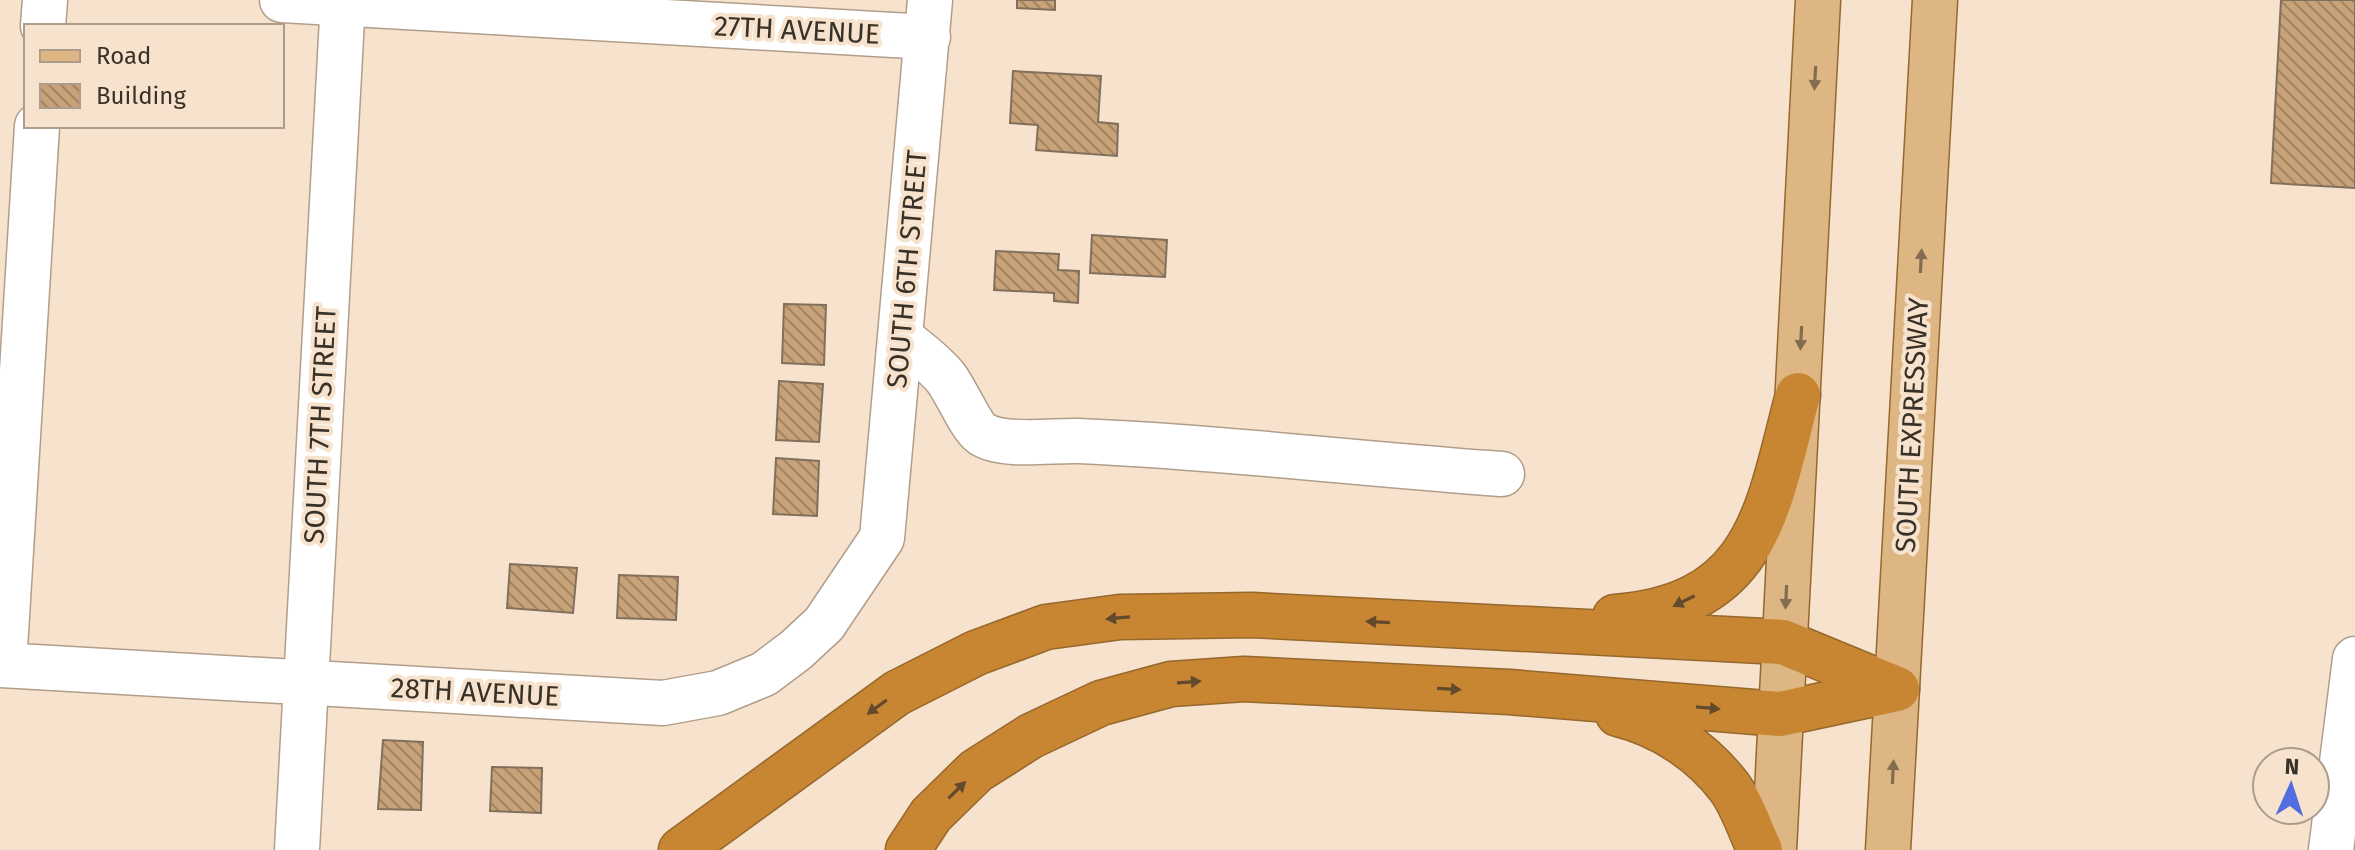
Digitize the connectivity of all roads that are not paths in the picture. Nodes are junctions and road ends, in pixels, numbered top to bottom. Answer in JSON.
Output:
{"nodes":[{"id":1,"x":45,"y":0,"type":"edge"},
{"id":2,"x":282,"y":0,"type":"edge"},
{"id":3,"x":1818,"y":0,"type":"edge"},
{"id":4,"x":1935,"y":0,"type":"edge"},
{"id":5,"x":343,"y":2,"type":"edge"},
{"id":6,"x":929,"y":19,"type":"edge"},
{"id":7,"x":43,"y":24,"type":"edge"},
{"id":8,"x":37,"y":128,"type":"edge"},
{"id":9,"x":901,"y":338,"type":"junction"},
{"id":10,"x":1798,"y":395,"type":"junction"},
{"id":11,"x":1502,"y":474,"type":"dead end"},
{"id":12,"x":882,"y":538,"type":"joint"},
{"id":13,"x":1484,"y":628,"type":"junction"},
{"id":14,"x":1783,"y":642,"type":"junction"},
{"id":15,"x":2355,"y":659,"type":"edge"},
{"id":16,"x":2,"y":665,"type":"edge"},
{"id":17,"x":306,"y":683,"type":"junction"},
{"id":18,"x":1897,"y":689,"type":"junction"},
{"id":19,"x":1509,"y":692,"type":"junction"},
{"id":20,"x":1780,"y":714,"type":"junction"},
{"id":21,"x":297,"y":850,"type":"edge"},
{"id":22,"x":681,"y":850,"type":"edge"},
{"id":23,"x":908,"y":850,"type":"edge"},
{"id":24,"x":1760,"y":850,"type":"edge"},
{"id":25,"x":1774,"y":850,"type":"edge"},
{"id":26,"x":1888,"y":850,"type":"edge"},
{"id":27,"x":2331,"y":850,"type":"edge"}],
"edges":[{"from":1,"to":7,"type":"street"},
{"from":2,"to":5,"type":"street","name":"27TH AVENUE"},
{"from":3,"to":10,"type":"main road","one_way":true},
{"from":18,"to":4,"type":"main road","name":"SOUTH EXPRESSWAY","one_way":true},
{"from":5,"to":6,"type":"street","name":"27TH AVENUE"},
{"from":5,"to":17,"type":"street","name":"SOUTH 7TH STREET"},
{"from":6,"to":9,"type":"street","name":"SOUTH 6TH STREET"},
{"from":8,"to":16,"type":"street"},
{"from":9,"to":11,"type":"street"},
{"from":9,"to":12,"type":"street","name":"SOUTH 6TH STREET"},
{"from":10,"to":13,"type":"highway","one_way":true},
{"from":10,"to":14,"type":"main road","one_way":true},
{"from":12,"to":17,"type":"street","name":"28TH AVENUE"},
{"from":13,"to":14,"type":"highway"},
{"from":13,"to":22,"type":"highway","one_way":true},
{"from":14,"to":18,"type":"highway"},
{"from":14,"to":20,"type":"main road"},
{"from":15,"to":27,"type":"street"},
{"from":16,"to":17,"type":"street","name":"28TH AVENUE"},
{"from":17,"to":21,"type":"street","name":"SOUTH 7TH STREET"},
{"from":18,"to":20,"type":"highway"},
{"from":26,"to":18,"type":"main road","name":"SOUTH EXPRESSWAY","one_way":true},
{"from":19,"to":20,"type":"highway","one_way":true},
{"from":23,"to":19,"type":"highway","one_way":true},
{"from":19,"to":24,"type":"highway"},
{"from":20,"to":25,"type":"main road"}]}
